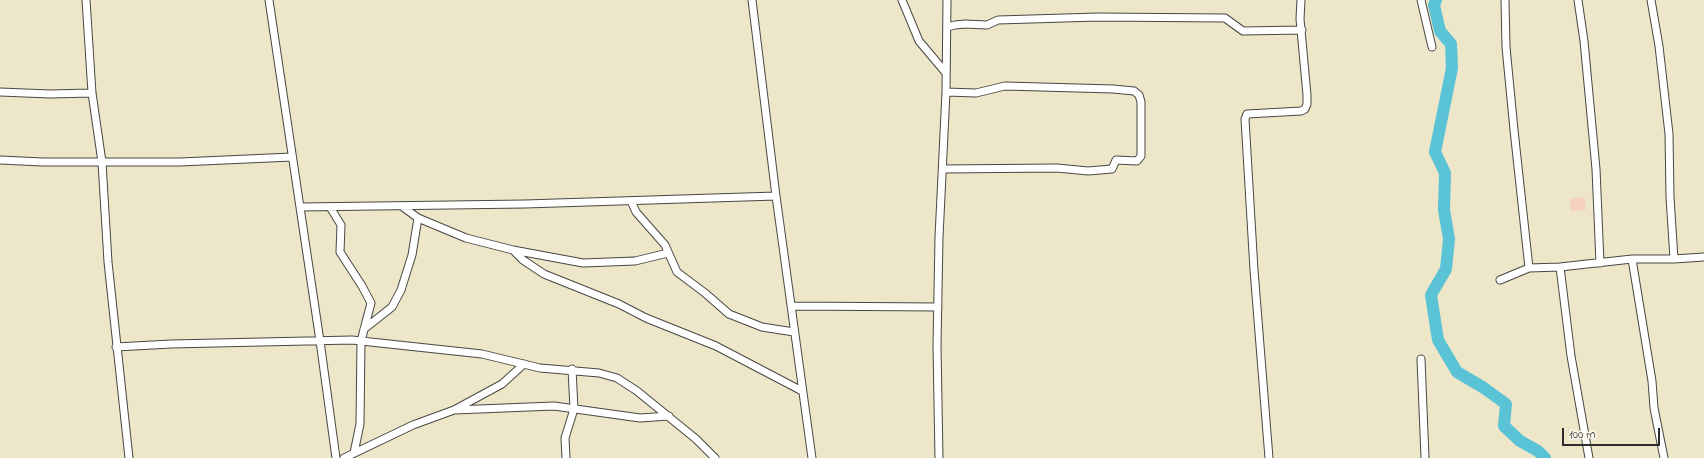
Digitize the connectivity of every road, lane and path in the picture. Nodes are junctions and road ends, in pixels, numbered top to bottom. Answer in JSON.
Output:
{"nodes":[{"id":1,"x":86,"y":0,"type":"edge"},
{"id":2,"x":269,"y":0,"type":"edge"},
{"id":3,"x":752,"y":0,"type":"edge"},
{"id":4,"x":902,"y":0,"type":"edge"},
{"id":5,"x":947,"y":0,"type":"edge"},
{"id":6,"x":1301,"y":0,"type":"edge"},
{"id":7,"x":1421,"y":0,"type":"edge"},
{"id":8,"x":1505,"y":0,"type":"edge"},
{"id":9,"x":1578,"y":0,"type":"edge"},
{"id":10,"x":1651,"y":0,"type":"edge"},
{"id":11,"x":947,"y":27,"type":"junction"},
{"id":12,"x":1302,"y":30,"type":"junction"},
{"id":13,"x":1432,"y":48,"type":"dead end"},
{"id":14,"x":946,"y":73,"type":"junction"},
{"id":15,"x":0,"y":92,"type":"edge"},
{"id":16,"x":946,"y":92,"type":"junction"},
{"id":17,"x":92,"y":93,"type":"junction"},
{"id":18,"x":292,"y":157,"type":"junction"},
{"id":19,"x":0,"y":160,"type":"edge"},
{"id":20,"x":102,"y":162,"type":"junction"},
{"id":21,"x":943,"y":169,"type":"junction"},
{"id":22,"x":776,"y":196,"type":"junction"},
{"id":23,"x":631,"y":201,"type":"junction"},
{"id":24,"x":330,"y":207,"type":"junction"},
{"id":25,"x":403,"y":207,"type":"junction"},
{"id":26,"x":300,"y":208,"type":"junction"},
{"id":27,"x":418,"y":218,"type":"junction"},
{"id":28,"x":513,"y":250,"type":"junction"},
{"id":29,"x":668,"y":253,"type":"junction"},
{"id":30,"x":1704,"y":257,"type":"edge"},
{"id":31,"x":1632,"y":259,"type":"junction"},
{"id":32,"x":1674,"y":259,"type":"junction"},
{"id":33,"x":1600,"y":263,"type":"junction"},
{"id":34,"x":1560,"y":267,"type":"junction"},
{"id":35,"x":1529,"y":268,"type":"junction"},
{"id":36,"x":1500,"y":280,"type":"dead end"},
{"id":37,"x":791,"y":306,"type":"junction"},
{"id":38,"x":938,"y":307,"type":"junction"},
{"id":39,"x":364,"y":329,"type":"junction"},
{"id":40,"x":794,"y":332,"type":"junction"},
{"id":41,"x":361,"y":340,"type":"junction"},
{"id":42,"x":320,"y":341,"type":"junction"},
{"id":43,"x":116,"y":347,"type":"junction"},
{"id":44,"x":1420,"y":359,"type":"dead end"},
{"id":45,"x":524,"y":364,"type":"junction"},
{"id":46,"x":572,"y":369,"type":"junction"},
{"id":47,"x":802,"y":391,"type":"junction"},
{"id":48,"x":574,"y":409,"type":"junction"},
{"id":49,"x":454,"y":410,"type":"junction"},
{"id":50,"x":669,"y":416,"type":"junction"},
{"id":51,"x":354,"y":453,"type":"junction"},
{"id":52,"x":129,"y":458,"type":"edge"},
{"id":53,"x":336,"y":458,"type":"edge"},
{"id":54,"x":344,"y":458,"type":"edge"},
{"id":55,"x":566,"y":458,"type":"edge"},
{"id":56,"x":715,"y":458,"type":"edge"},
{"id":57,"x":812,"y":458,"type":"edge"},
{"id":58,"x":939,"y":458,"type":"edge"},
{"id":59,"x":1270,"y":458,"type":"edge"},
{"id":60,"x":1425,"y":458,"type":"edge"},
{"id":61,"x":1589,"y":458,"type":"edge"},
{"id":62,"x":1664,"y":458,"type":"edge"}],
"edges":[{"from":1,"to":17,"type":"street"},
{"from":2,"to":18,"type":"street"},
{"from":3,"to":22,"type":"street"},
{"from":4,"to":14,"type":"street"},
{"from":5,"to":11,"type":"street"},
{"from":6,"to":12,"type":"street"},
{"from":7,"to":13,"type":"street"},
{"from":8,"to":35,"type":"street"},
{"from":9,"to":33,"type":"street"},
{"from":10,"to":32,"type":"street"},
{"from":11,"to":12,"type":"street"},
{"from":11,"to":14,"type":"street"},
{"from":12,"to":59,"type":"street"},
{"from":14,"to":16,"type":"street"},
{"from":15,"to":17,"type":"street"},
{"from":16,"to":21,"type":"street"},
{"from":16,"to":21,"type":"street"},
{"from":17,"to":20,"type":"street"},
{"from":18,"to":20,"type":"street"},
{"from":18,"to":26,"type":"street"},
{"from":19,"to":20,"type":"street"},
{"from":20,"to":43,"type":"street"},
{"from":21,"to":38,"type":"street"},
{"from":22,"to":23,"type":"street"},
{"from":22,"to":37,"type":"street"},
{"from":23,"to":25,"type":"street"},
{"from":23,"to":29,"type":"street"},
{"from":24,"to":25,"type":"street"},
{"from":24,"to":26,"type":"street"},
{"from":24,"to":39,"type":"street"},
{"from":25,"to":27,"type":"street"},
{"from":26,"to":42,"type":"street"},
{"from":27,"to":28,"type":"street"},
{"from":27,"to":39,"type":"street"},
{"from":28,"to":29,"type":"street"},
{"from":28,"to":47,"type":"street"},
{"from":29,"to":40,"type":"street"},
{"from":30,"to":32,"type":"street"},
{"from":31,"to":32,"type":"street"},
{"from":31,"to":33,"type":"street"},
{"from":31,"to":62,"type":"street"},
{"from":33,"to":34,"type":"street"},
{"from":34,"to":35,"type":"street"},
{"from":34,"to":61,"type":"street"},
{"from":35,"to":36,"type":"street"},
{"from":37,"to":38,"type":"street"},
{"from":37,"to":40,"type":"street"},
{"from":38,"to":58,"type":"street"},
{"from":39,"to":41,"type":"street"},
{"from":40,"to":47,"type":"street"},
{"from":41,"to":42,"type":"street"},
{"from":41,"to":45,"type":"street"},
{"from":41,"to":51,"type":"street"},
{"from":42,"to":43,"type":"street"},
{"from":42,"to":53,"type":"street"},
{"from":43,"to":52,"type":"street"},
{"from":44,"to":60,"type":"street"},
{"from":45,"to":46,"type":"street"},
{"from":45,"to":49,"type":"street"},
{"from":46,"to":48,"type":"street"},
{"from":46,"to":50,"type":"street"},
{"from":47,"to":57,"type":"street"},
{"from":48,"to":49,"type":"street"},
{"from":48,"to":50,"type":"street"},
{"from":48,"to":55,"type":"street"},
{"from":49,"to":51,"type":"street"},
{"from":50,"to":56,"type":"street"},
{"from":51,"to":54,"type":"street"}]}
